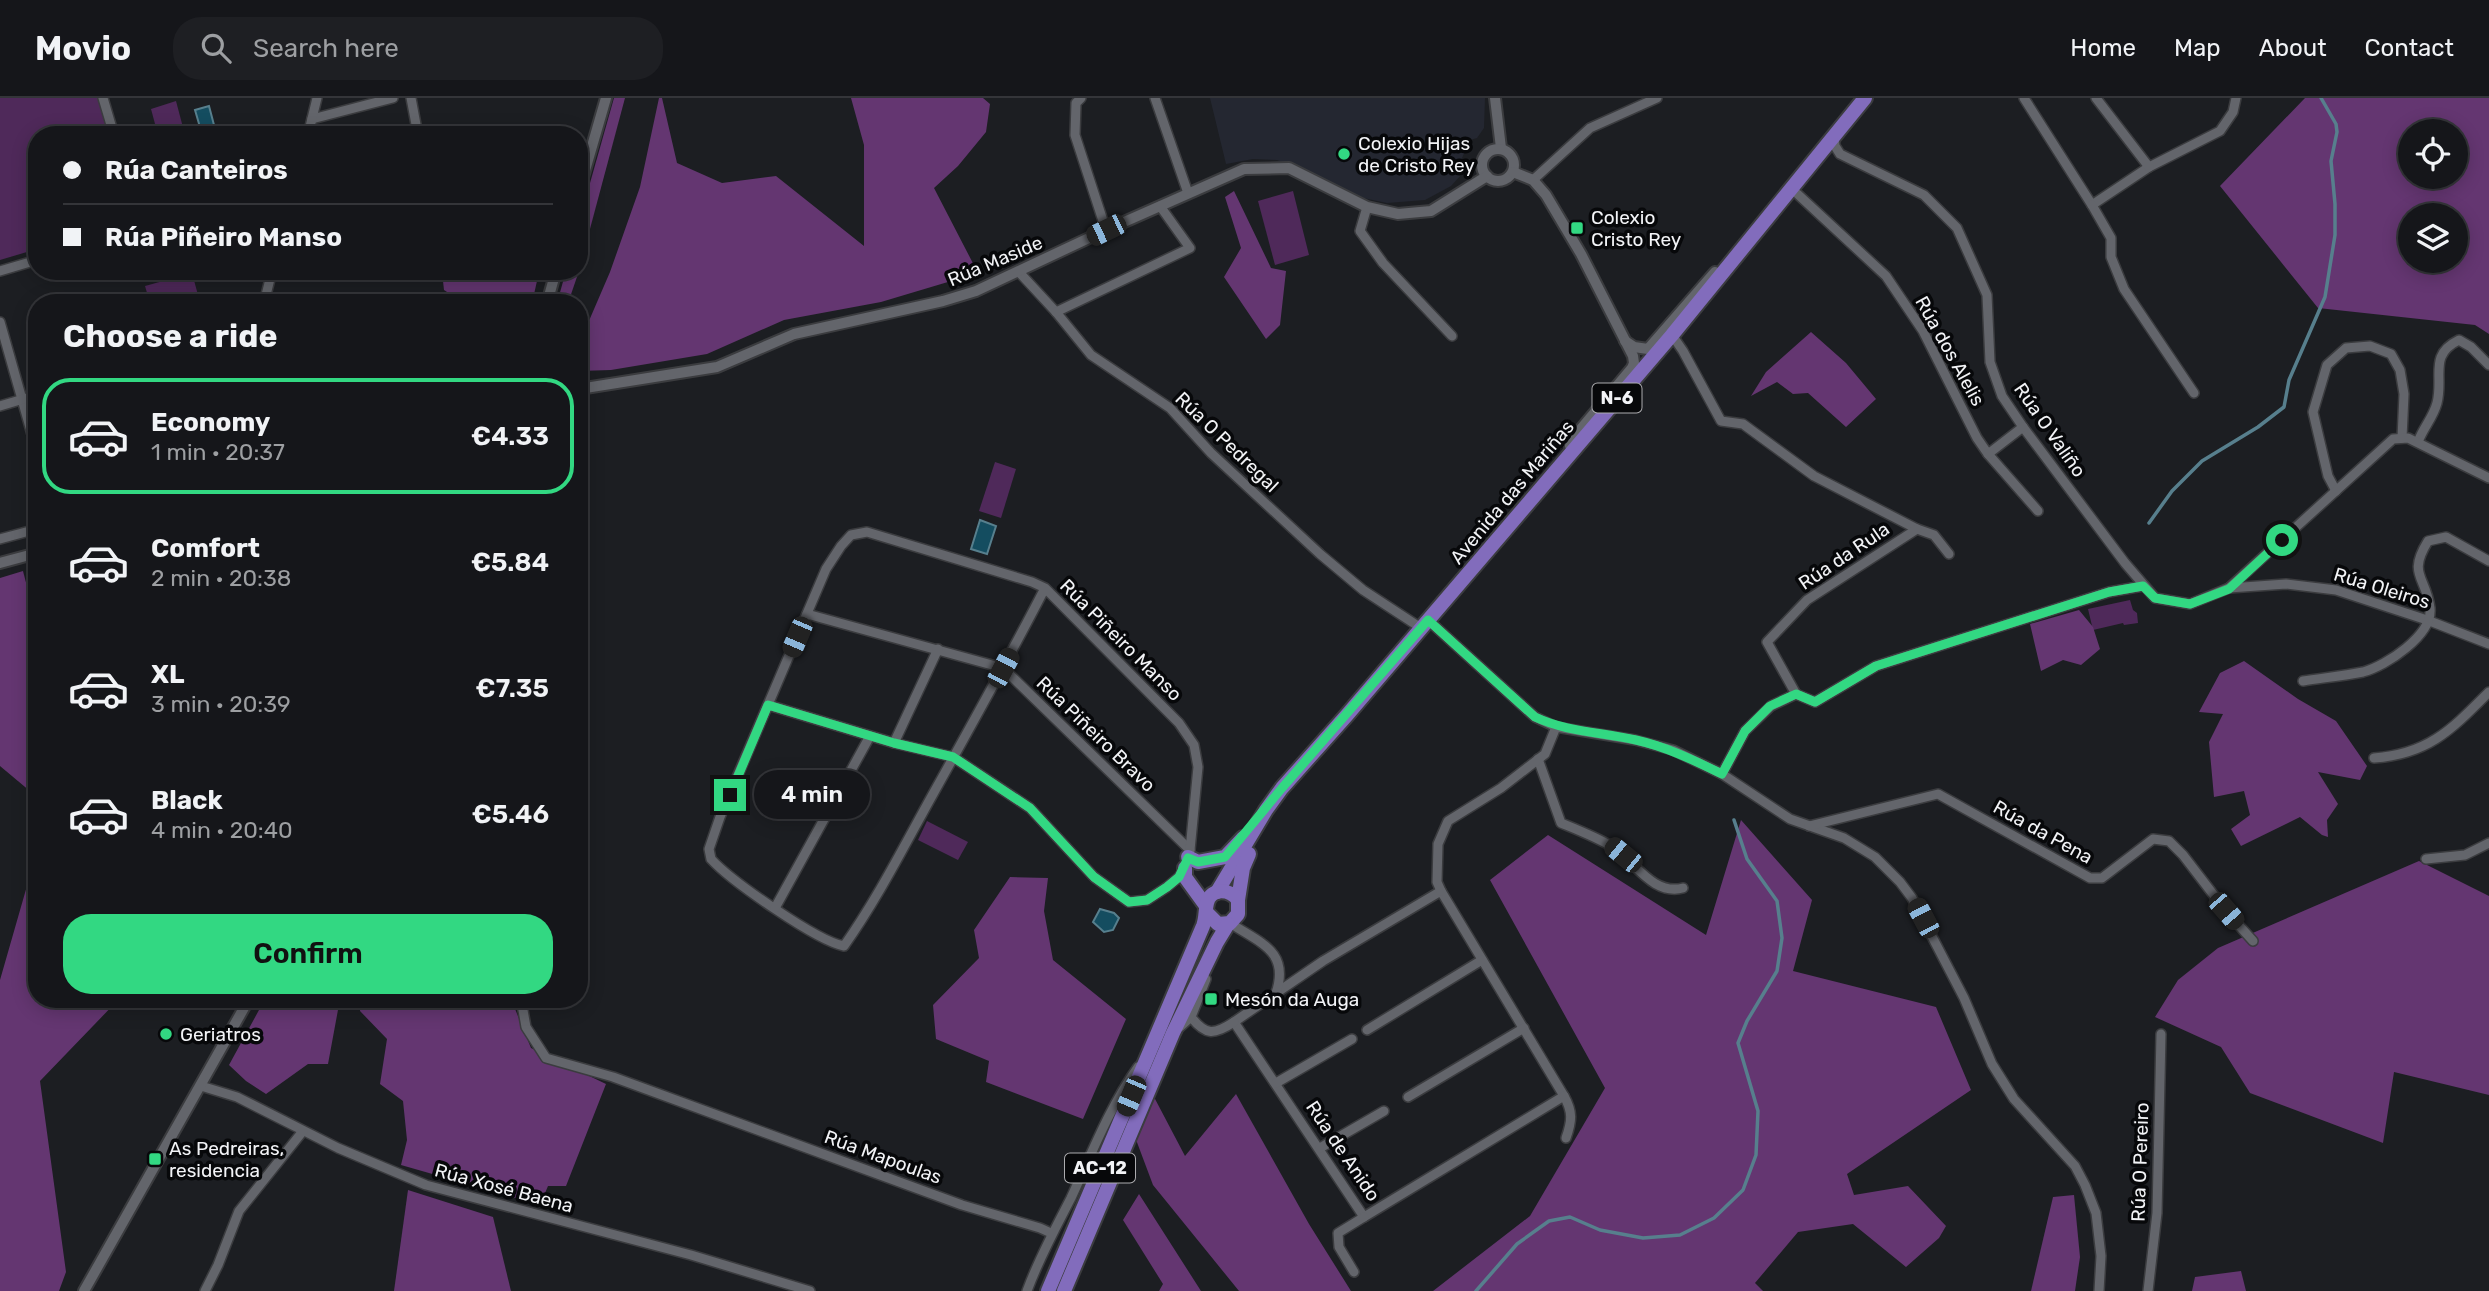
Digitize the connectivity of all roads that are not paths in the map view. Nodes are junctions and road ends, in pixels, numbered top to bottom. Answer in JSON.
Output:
{"nodes":[{"id":1,"x":103,"y":98,"type":"edge"},
{"id":2,"x":317,"y":98,"type":"edge"},
{"id":3,"x":393,"y":98,"type":"edge"},
{"id":4,"x":411,"y":98,"type":"edge"},
{"id":5,"x":606,"y":98,"type":"edge"},
{"id":6,"x":1081,"y":98,"type":"edge"},
{"id":7,"x":1155,"y":98,"type":"edge"},
{"id":8,"x":1495,"y":98,"type":"edge"},
{"id":9,"x":1657,"y":98,"type":"edge"},
{"id":10,"x":1866,"y":98,"type":"edge"},
{"id":11,"x":2024,"y":98,"type":"edge"},
{"id":12,"x":2096,"y":98,"type":"edge"},
{"id":13,"x":2236,"y":98,"type":"edge"},
{"id":14,"x":312,"y":119,"type":"junction"},
{"id":15,"x":111,"y":126,"type":"edge"},
{"id":16,"x":310,"y":126,"type":"edge"},
{"id":17,"x":416,"y":126,"type":"edge"},
{"id":18,"x":1834,"y":136,"type":"junction"},
{"id":19,"x":1501,"y":148,"type":"junction"},
{"id":20,"x":588,"y":160,"type":"edge"},
{"id":21,"x":2149,"y":167,"type":"junction"},
{"id":22,"x":1513,"y":172,"type":"junction"},
{"id":23,"x":1487,"y":176,"type":"junction"},
{"id":24,"x":1533,"y":180,"type":"junction"},
{"id":25,"x":1791,"y":188,"type":"junction"},
{"id":26,"x":1188,"y":193,"type":"junction"},
{"id":27,"x":2092,"y":205,"type":"junction"},
{"id":28,"x":1160,"y":206,"type":"junction"},
{"id":29,"x":1367,"y":207,"type":"junction"},
{"id":30,"x":1106,"y":230,"type":"junction"},
{"id":31,"x":28,"y":263,"type":"edge"},
{"id":32,"x":1729,"y":265,"type":"junction"},
{"id":33,"x":0,"y":271,"type":"edge"},
{"id":34,"x":1018,"y":272,"type":"junction"},
{"id":35,"x":1056,"y":312,"type":"junction"},
{"id":36,"x":0,"y":322,"type":"edge"},
{"id":37,"x":1672,"y":335,"type":"junction"},
{"id":38,"x":1452,"y":336,"type":"dead end"},
{"id":39,"x":1625,"y":341,"type":"junction"},
{"id":40,"x":2489,"y":365,"type":"edge"},
{"id":41,"x":588,"y":388,"type":"edge"},
{"id":42,"x":2194,"y":393,"type":"dead end"},
{"id":43,"x":28,"y":398,"type":"edge"},
{"id":44,"x":22,"y":400,"type":"junction"},
{"id":45,"x":0,"y":406,"type":"edge"},
{"id":46,"x":28,"y":421,"type":"edge"},
{"id":47,"x":2023,"y":427,"type":"junction"},
{"id":48,"x":2402,"y":438,"type":"junction"},
{"id":49,"x":2418,"y":442,"type":"junction"},
{"id":50,"x":1988,"y":454,"type":"junction"},
{"id":51,"x":1563,"y":461,"type":"junction"},
{"id":52,"x":2489,"y":478,"type":"edge"},
{"id":53,"x":2336,"y":491,"type":"junction"},
{"id":54,"x":2038,"y":511,"type":"dead end"},
{"id":55,"x":1917,"y":529,"type":"junction"},
{"id":56,"x":28,"y":531,"type":"edge"},
{"id":57,"x":0,"y":539,"type":"edge"},
{"id":58,"x":1949,"y":554,"type":"dead end"},
{"id":59,"x":28,"y":555,"type":"edge"},
{"id":60,"x":2489,"y":561,"type":"edge"},
{"id":61,"x":0,"y":563,"type":"edge"},
{"id":62,"x":2143,"y":586,"type":"junction"},
{"id":63,"x":1045,"y":588,"type":"junction"},
{"id":64,"x":2229,"y":589,"type":"junction"},
{"id":65,"x":807,"y":614,"type":"junction"},
{"id":66,"x":2427,"y":620,"type":"junction"},
{"id":67,"x":1425,"y":624,"type":"junction"},
{"id":68,"x":2489,"y":644,"type":"edge"},
{"id":69,"x":938,"y":649,"type":"junction"},
{"id":70,"x":1003,"y":668,"type":"junction"},
{"id":71,"x":2303,"y":681,"type":"dead end"},
{"id":72,"x":2489,"y":692,"type":"edge"},
{"id":73,"x":1796,"y":694,"type":"junction"},
{"id":74,"x":768,"y":705,"type":"junction"},
{"id":75,"x":1348,"y":715,"type":"junction"},
{"id":76,"x":1556,"y":727,"type":"junction"},
{"id":77,"x":870,"y":736,"type":"junction"},
{"id":78,"x":894,"y":743,"type":"junction"},
{"id":79,"x":953,"y":757,"type":"junction"},
{"id":80,"x":2374,"y":758,"type":"dead end"},
{"id":81,"x":1538,"y":759,"type":"junction"},
{"id":82,"x":1722,"y":774,"type":"junction"},
{"id":83,"x":1266,"y":810,"type":"junction"},
{"id":84,"x":1808,"y":826,"type":"junction"},
{"id":85,"x":2489,"y":843,"type":"edge"},
{"id":86,"x":2426,"y":859,"type":"dead end"},
{"id":87,"x":1190,"y":860,"type":"junction"},
{"id":88,"x":1683,"y":888,"type":"dead end"},
{"id":89,"x":1441,"y":891,"type":"junction"},
{"id":90,"x":1216,"y":892,"type":"junction"},
{"id":91,"x":1238,"y":900,"type":"junction"},
{"id":92,"x":775,"y":908,"type":"junction"},
{"id":93,"x":1207,"y":910,"type":"junction"},
{"id":94,"x":1229,"y":923,"type":"junction"},
{"id":95,"x":2253,"y":941,"type":"dead end"},
{"id":96,"x":1482,"y":960,"type":"junction"},
{"id":97,"x":1207,"y":961,"type":"junction"},
{"id":98,"x":1276,"y":993,"type":"junction"},
{"id":99,"x":244,"y":1008,"type":"edge"},
{"id":100,"x":523,"y":1008,"type":"edge"},
{"id":101,"x":1191,"y":1017,"type":"junction"},
{"id":102,"x":1234,"y":1022,"type":"junction"},
{"id":103,"x":1524,"y":1028,"type":"junction"},
{"id":104,"x":1367,"y":1030,"type":"dead end"},
{"id":105,"x":1173,"y":1032,"type":"junction"},
{"id":106,"x":2161,"y":1034,"type":"dead end"},
{"id":107,"x":1352,"y":1039,"type":"dead end"},
{"id":108,"x":1153,"y":1046,"type":"junction"},
{"id":109,"x":1276,"y":1083,"type":"junction"},
{"id":110,"x":201,"y":1086,"type":"junction"},
{"id":111,"x":1564,"y":1096,"type":"junction"},
{"id":112,"x":1408,"y":1097,"type":"dead end"},
{"id":113,"x":1384,"y":1111,"type":"dead end"},
{"id":114,"x":303,"y":1131,"type":"junction"},
{"id":115,"x":1566,"y":1138,"type":"dead end"},
{"id":116,"x":1320,"y":1149,"type":"junction"},
{"id":117,"x":1364,"y":1217,"type":"junction"},
{"id":118,"x":1051,"y":1233,"type":"junction"},
{"id":119,"x":1354,"y":1272,"type":"dead end"},
{"id":120,"x":84,"y":1291,"type":"edge"},
{"id":121,"x":205,"y":1291,"type":"edge"},
{"id":122,"x":810,"y":1291,"type":"edge"},
{"id":123,"x":1027,"y":1291,"type":"edge"},
{"id":124,"x":1048,"y":1291,"type":"edge"},
{"id":125,"x":1064,"y":1291,"type":"edge"},
{"id":126,"x":2099,"y":1291,"type":"edge"},
{"id":127,"x":2148,"y":1291,"type":"edge"}],
"edges":[{"from":1,"to":15,"type":"street"},
{"from":2,"to":14,"type":"street"},
{"from":3,"to":14,"type":"street"},
{"from":4,"to":17,"type":"street"},
{"from":5,"to":20,"type":"street"},
{"from":6,"to":30,"type":"street"},
{"from":7,"to":26,"type":"street"},
{"from":8,"to":19,"type":"street"},
{"from":9,"to":24,"type":"street"},
{"from":10,"to":18,"type":"highway","name":"Avenida das Mariñas","number":"N-6"},
{"from":11,"to":27,"type":"street"},
{"from":12,"to":21,"type":"street"},
{"from":13,"to":21,"type":"street"},
{"from":14,"to":16,"type":"street"},
{"from":18,"to":25,"type":"highway","name":"Avenida das Mariñas","number":"N-6"},
{"from":18,"to":47,"type":"street","name":"Rúa O Valiño"},
{"from":19,"to":22,"type":"street"},
{"from":19,"to":23,"type":"street"},
{"from":21,"to":27,"type":"street"},
{"from":22,"to":23,"type":"street"},
{"from":22,"to":24,"type":"street"},
{"from":23,"to":29,"type":"street","name":"Rúa Maside"},
{"from":24,"to":39,"type":"street"},
{"from":25,"to":32,"type":"highway","name":"Avenida das Mariñas","number":"N-6"},
{"from":25,"to":50,"type":"street","name":"Rúa dos Alelis"},
{"from":26,"to":28,"type":"street","name":"Rúa Maside"},
{"from":26,"to":29,"type":"street","name":"Rúa Maside"},
{"from":27,"to":42,"type":"street"},
{"from":28,"to":30,"type":"street","name":"Rúa Maside"},
{"from":28,"to":35,"type":"street"},
{"from":29,"to":38,"type":"street"},
{"from":30,"to":34,"type":"street","name":"Rúa Maside"},
{"from":31,"to":33,"type":"street"},
{"from":32,"to":37,"type":"highway","name":"Avenida das Mariñas","number":"N-6"},
{"from":32,"to":39,"type":"street"},
{"from":34,"to":35,"type":"street","name":"Rúa O Pedregal"},
{"from":34,"to":41,"type":"street","name":"Rúa Maside"},
{"from":35,"to":67,"type":"street","name":"Rúa O Pedregal"},
{"from":36,"to":44,"type":"street"},
{"from":37,"to":51,"type":"highway","name":"Avenida das Mariñas","number":"N-6"},
{"from":37,"to":55,"type":"street","name":"Rúa da Rula"},
{"from":39,"to":51,"type":"street"},
{"from":40,"to":49,"type":"street"},
{"from":43,"to":44,"type":"street"},
{"from":44,"to":45,"type":"street"},
{"from":44,"to":46,"type":"street"},
{"from":47,"to":50,"type":"street"},
{"from":47,"to":62,"type":"street","name":"Rúa O Valiño"},
{"from":48,"to":49,"type":"street"},
{"from":48,"to":53,"type":"street"},
{"from":48,"to":53,"type":"street"},
{"from":49,"to":52,"type":"street"},
{"from":50,"to":54,"type":"street","name":"Rúa dos Alelis"},
{"from":51,"to":67,"type":"highway","name":"Avenida das Mariñas","number":"N-6"},
{"from":53,"to":64,"type":"street"},
{"from":55,"to":58,"type":"street","name":"Rúa da Rula"},
{"from":55,"to":73,"type":"street","name":"Rúa da Rula"},
{"from":56,"to":57,"type":"street"},
{"from":59,"to":61,"type":"street"},
{"from":60,"to":66,"type":"street"},
{"from":62,"to":64,"type":"street","name":"Rúa Oleiros"},
{"from":62,"to":73,"type":"street"},
{"from":63,"to":65,"type":"street","name":"Rúa Piñeiro Manso"},
{"from":63,"to":70,"type":"street"},
{"from":63,"to":87,"type":"street","name":"Rúa Piñeiro Manso"},
{"from":64,"to":66,"type":"street","name":"Rúa Oleiros"},
{"from":65,"to":69,"type":"street","name":"Rúa Piñeiro Bravo"},
{"from":65,"to":74,"type":"street","name":"Rúa Piñeiro Manso"},
{"from":66,"to":68,"type":"street","name":"Rúa Oleiros"},
{"from":66,"to":71,"type":"street"},
{"from":67,"to":75,"type":"highway","name":"Avenida das Mariñas","number":"N-6"},
{"from":67,"to":76,"type":"street","name":"Rúa O Pedregal"},
{"from":69,"to":70,"type":"street","name":"Rúa Piñeiro Bravo"},
{"from":69,"to":78,"type":"street"},
{"from":70,"to":79,"type":"street"},
{"from":70,"to":87,"type":"street","name":"Rúa Piñeiro Bravo"},
{"from":72,"to":80,"type":"street"},
{"from":73,"to":82,"type":"street"},
{"from":74,"to":77,"type":"street"},
{"from":74,"to":92,"type":"street","name":"Rúa Piñeiro Manso"},
{"from":75,"to":83,"type":"highway","name":"Avenida das Mariñas","number":"N-6"},
{"from":75,"to":91,"type":"highway","name":"Avenida das Mariñas","number":"N-6"},
{"from":76,"to":81,"type":"street"},
{"from":76,"to":82,"type":"street"},
{"from":77,"to":78,"type":"street"},
{"from":77,"to":92,"type":"street"},
{"from":78,"to":79,"type":"street"},
{"from":79,"to":87,"type":"street"},
{"from":79,"to":92,"type":"street","name":"Rúa Piñeiro Manso"},
{"from":81,"to":88,"type":"street"},
{"from":81,"to":89,"type":"street"},
{"from":82,"to":84,"type":"street"},
{"from":83,"to":87,"type":"highway"},
{"from":83,"to":90,"type":"highway","name":"Avenida das Mariñas","number":"N-6"},
{"from":84,"to":95,"type":"street","name":"Rúa da Pena"},
{"from":84,"to":126,"type":"street"},
{"from":85,"to":86,"type":"street"},
{"from":87,"to":90,"type":"highway"},
{"from":87,"to":93,"type":"highway"},
{"from":89,"to":96,"type":"street"},
{"from":89,"to":98,"type":"street"},
{"from":90,"to":91,"type":"highway"},
{"from":90,"to":93,"type":"highway","number":"AC-12"},
{"from":91,"to":94,"type":"highway","number":"AC-12"},
{"from":93,"to":94,"type":"highway"},
{"from":93,"to":108,"type":"highway","number":"AC-12"},
{"from":94,"to":97,"type":"highway","number":"AC-12"},
{"from":94,"to":98,"type":"street"},
{"from":96,"to":103,"type":"street"},
{"from":96,"to":104,"type":"street"},
{"from":97,"to":101,"type":"street"},
{"from":97,"to":105,"type":"highway","number":"AC-12"},
{"from":98,"to":102,"type":"street"},
{"from":99,"to":110,"type":"street"},
{"from":100,"to":118,"type":"street","name":"Rúa Mapoulas"},
{"from":101,"to":102,"type":"street"},
{"from":101,"to":105,"type":"street"},
{"from":102,"to":109,"type":"street","name":"Rúa de Anido"},
{"from":103,"to":111,"type":"street"},
{"from":103,"to":112,"type":"street"},
{"from":105,"to":125,"type":"highway","number":"AC-12"},
{"from":106,"to":127,"type":"street","name":"Rúa O Pereiro"},
{"from":107,"to":109,"type":"street"},
{"from":108,"to":118,"type":"street"},
{"from":108,"to":124,"type":"highway","number":"AC-12"},
{"from":109,"to":116,"type":"street","name":"Rúa de Anido"},
{"from":110,"to":114,"type":"street","name":"Rúa Xosé Baena"},
{"from":110,"to":120,"type":"street"},
{"from":111,"to":115,"type":"street"},
{"from":111,"to":117,"type":"street","name":"Rúa de Anido"},
{"from":113,"to":116,"type":"street"},
{"from":114,"to":121,"type":"street"},
{"from":114,"to":122,"type":"street","name":"Rúa Xosé Baena"},
{"from":116,"to":117,"type":"street","name":"Rúa de Anido"},
{"from":117,"to":119,"type":"street"},
{"from":118,"to":123,"type":"street"}]}
